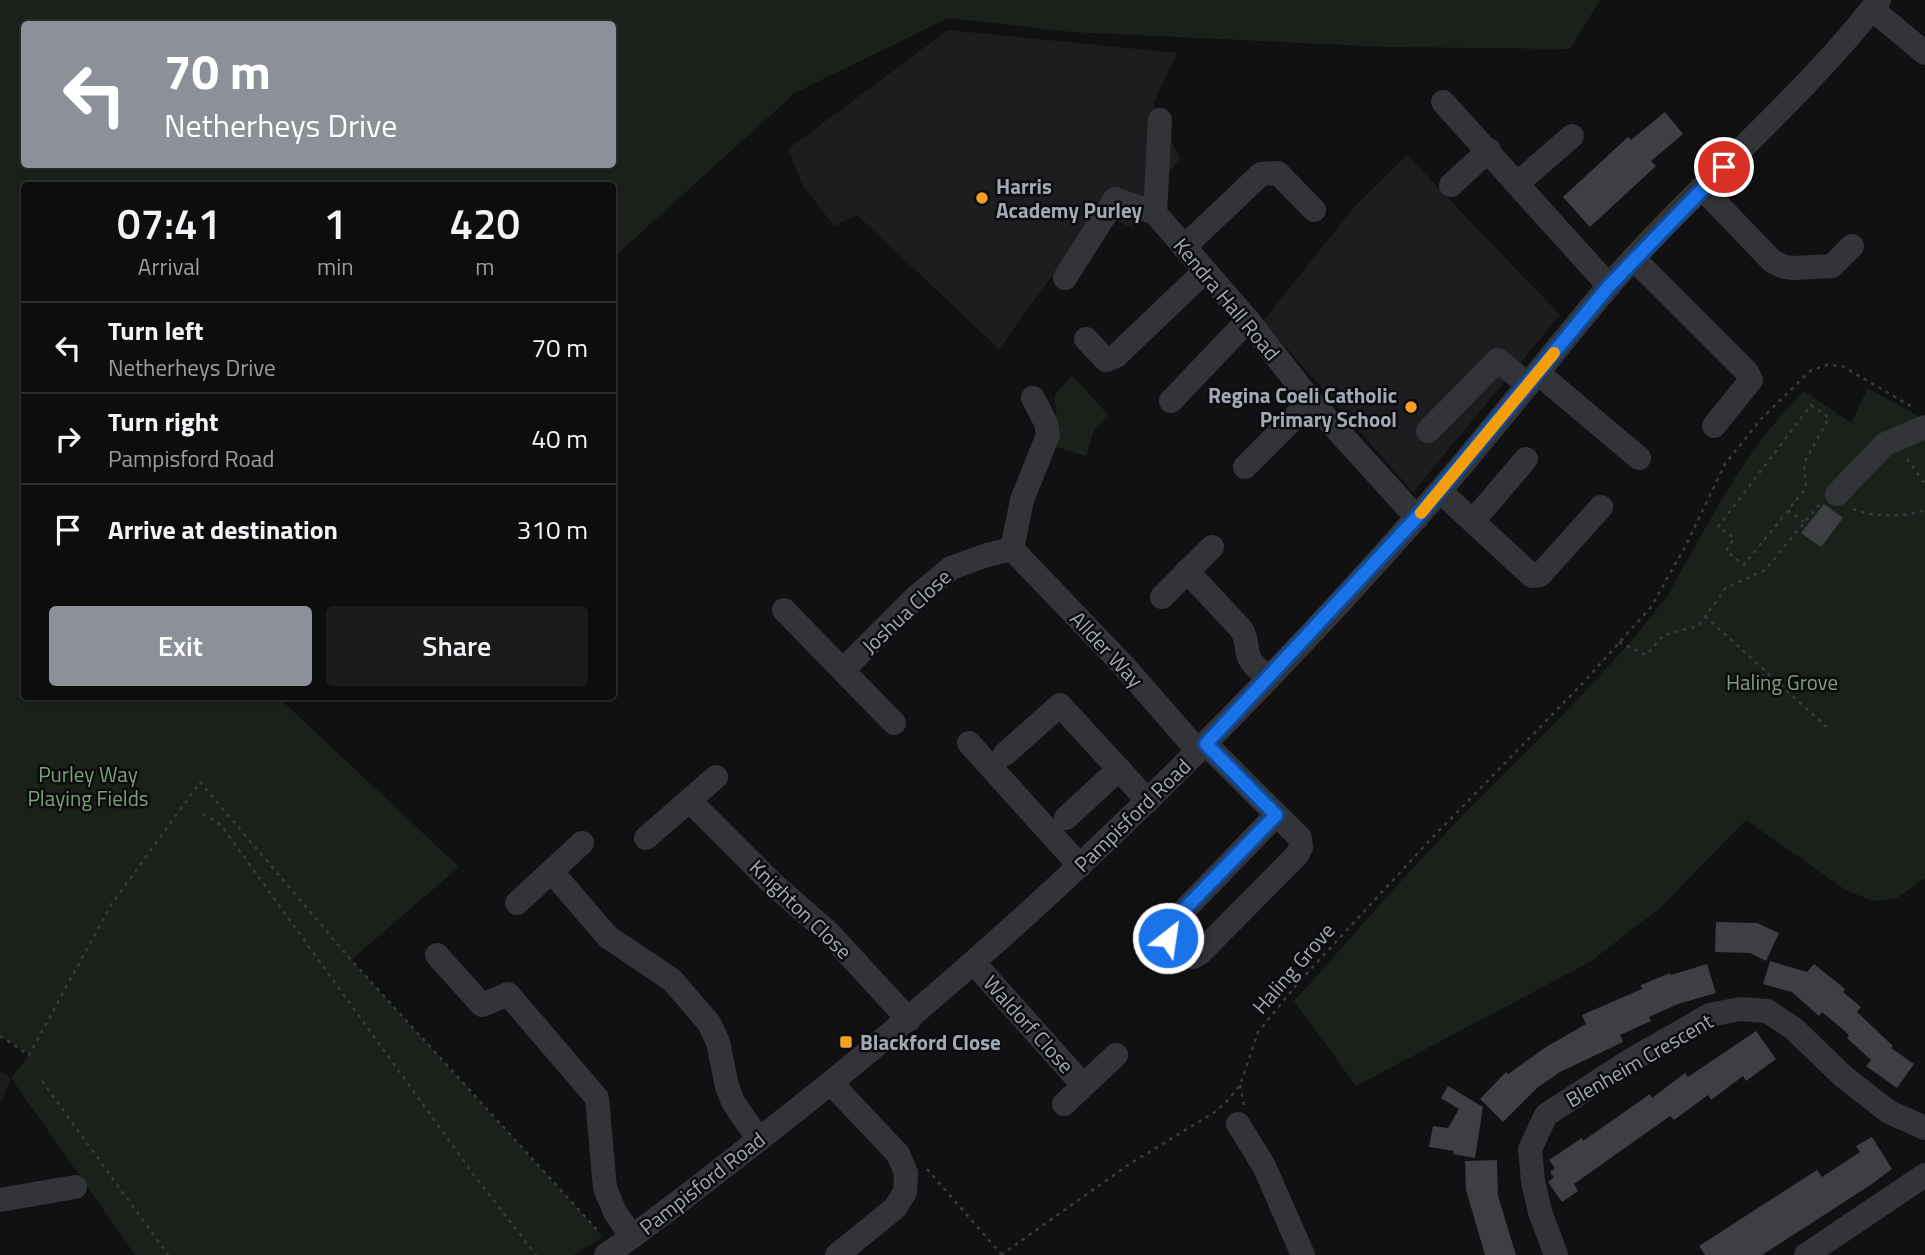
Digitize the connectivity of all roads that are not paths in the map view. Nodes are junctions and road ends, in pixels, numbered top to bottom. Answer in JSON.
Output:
{"nodes":[{"id":1,"x":1876,"y":5,"type":"edge"},
{"id":2,"x":1925,"y":53,"type":"edge"},
{"id":3,"x":1443,"y":102,"type":"dead end"},
{"id":4,"x":1160,"y":120,"type":"dead end"},
{"id":5,"x":1572,"y":136,"type":"dead end"},
{"id":6,"x":1489,"y":150,"type":"junction"},
{"id":7,"x":1518,"y":183,"type":"junction"},
{"id":8,"x":1451,"y":185,"type":"dead end"},
{"id":9,"x":1703,"y":189,"type":"junction"},
{"id":10,"x":1314,"y":210,"type":"dead end"},
{"id":11,"x":1154,"y":213,"type":"junction"},
{"id":12,"x":1852,"y":246,"type":"dead end"},
{"id":13,"x":1184,"y":247,"type":"junction"},
{"id":14,"x":1634,"y":259,"type":"junction"},
{"id":15,"x":1205,"y":271,"type":"junction"},
{"id":16,"x":1065,"y":278,"type":"dead end"},
{"id":17,"x":1609,"y":286,"type":"junction"},
{"id":18,"x":1248,"y":320,"type":"junction"},
{"id":19,"x":1086,"y":339,"type":"dead end"},
{"id":20,"x":1533,"y":379,"type":"junction"},
{"id":21,"x":1032,"y":398,"type":"dead end"},
{"id":22,"x":1171,"y":401,"type":"dead end"},
{"id":23,"x":1311,"y":401,"type":"junction"},
{"id":24,"x":1919,"y":418,"type":"edge"},
{"id":25,"x":1714,"y":426,"type":"dead end"},
{"id":26,"x":1428,"y":431,"type":"dead end"},
{"id":27,"x":1639,"y":457,"type":"dead end"},
{"id":28,"x":1526,"y":459,"type":"dead end"},
{"id":29,"x":1245,"y":467,"type":"dead end"},
{"id":30,"x":1440,"y":491,"type":"junction"},
{"id":31,"x":1837,"y":494,"type":"road end"},
{"id":32,"x":1601,"y":507,"type":"dead end"},
{"id":33,"x":1417,"y":517,"type":"junction"},
{"id":34,"x":1473,"y":522,"type":"junction"},
{"id":35,"x":1212,"y":547,"type":"dead end"},
{"id":36,"x":1012,"y":549,"type":"junction"},
{"id":37,"x":1187,"y":571,"type":"junction"},
{"id":38,"x":1162,"y":597,"type":"dead end"},
{"id":39,"x":784,"y":610,"type":"dead end"},
{"id":40,"x":844,"y":669,"type":"junction"},
{"id":41,"x":1269,"y":678,"type":"junction"},
{"id":42,"x":894,"y":723,"type":"dead end"},
{"id":43,"x":969,"y":743,"type":"dead end"},
{"id":44,"x":1202,"y":748,"type":"junction"},
{"id":45,"x":1005,"y":754,"type":"dead end"},
{"id":46,"x":1119,"y":769,"type":"junction"},
{"id":47,"x":716,"y":777,"type":"dead end"},
{"id":48,"x":690,"y":800,"type":"junction"},
{"id":49,"x":1148,"y":801,"type":"junction"},
{"id":50,"x":1276,"y":815,"type":"junction"},
{"id":51,"x":1066,"y":818,"type":"dead end"},
{"id":52,"x":646,"y":838,"type":"dead end"},
{"id":53,"x":582,"y":843,"type":"dead end"},
{"id":54,"x":1080,"y":866,"type":"junction"},
{"id":55,"x":552,"y":872,"type":"junction"},
{"id":56,"x":517,"y":903,"type":"dead end"},
{"id":57,"x":437,"y":955,"type":"dead end"},
{"id":58,"x":974,"y":963,"type":"junction"},
{"id":59,"x":909,"y":1020,"type":"junction"},
{"id":60,"x":1115,"y":1055,"type":"dead end"},
{"id":61,"x":831,"y":1083,"type":"junction"},
{"id":62,"x":1083,"y":1085,"type":"junction"},
{"id":63,"x":1064,"y":1104,"type":"dead end"},
{"id":64,"x":1238,"y":1124,"type":"dead end"},
{"id":65,"x":1925,"y":1128,"type":"edge"},
{"id":66,"x":759,"y":1140,"type":"junction"},
{"id":67,"x":1925,"y":1175,"type":"edge"},
{"id":68,"x":75,"y":1187,"type":"dead end"},
{"id":69,"x":0,"y":1200,"type":"edge"},
{"id":70,"x":617,"y":1247,"type":"edge"},
{"id":71,"x":837,"y":1255,"type":"edge"},
{"id":72,"x":1303,"y":1255,"type":"edge"},
{"id":73,"x":1556,"y":1255,"type":"edge"},
{"id":74,"x":1806,"y":1255,"type":"edge"}],
"edges":[{"from":1,"to":2,"type":"street"},
{"from":1,"to":9,"type":"street","name":"Pampisford Road"},
{"from":3,"to":6,"type":"street"},
{"from":4,"to":11,"type":"street"},
{"from":5,"to":7,"type":"street"},
{"from":6,"to":7,"type":"street"},
{"from":6,"to":8,"type":"street"},
{"from":7,"to":17,"type":"street"},
{"from":9,"to":12,"type":"street"},
{"from":9,"to":14,"type":"street","name":"Pampisford Road"},
{"from":10,"to":13,"type":"street"},
{"from":11,"to":13,"type":"street","name":"Kendra Hall Road"},
{"from":11,"to":16,"type":"street"},
{"from":13,"to":15,"type":"street","name":"Kendra Hall Road"},
{"from":14,"to":17,"type":"street","name":"Pampisford Road"},
{"from":14,"to":25,"type":"street"},
{"from":15,"to":18,"type":"street","name":"Kendra Hall Road"},
{"from":15,"to":19,"type":"street"},
{"from":17,"to":20,"type":"street","name":"Pampisford Road"},
{"from":18,"to":22,"type":"street"},
{"from":18,"to":23,"type":"street","name":"Kendra Hall Road"},
{"from":20,"to":26,"type":"street"},
{"from":20,"to":27,"type":"street"},
{"from":20,"to":30,"type":"street","name":"Pampisford Road"},
{"from":21,"to":36,"type":"street"},
{"from":23,"to":29,"type":"street"},
{"from":23,"to":33,"type":"street","name":"Kendra Hall Road"},
{"from":24,"to":31,"type":"street"},
{"from":28,"to":34,"type":"street"},
{"from":30,"to":33,"type":"street","name":"Pampisford Road"},
{"from":30,"to":34,"type":"street"},
{"from":32,"to":34,"type":"street"},
{"from":33,"to":41,"type":"street","name":"Pampisford Road"},
{"from":35,"to":37,"type":"street"},
{"from":36,"to":40,"type":"street","name":"Joshua Close"},
{"from":36,"to":44,"type":"street","name":"Allder Way"},
{"from":37,"to":38,"type":"street"},
{"from":37,"to":41,"type":"street"},
{"from":39,"to":40,"type":"street","name":"Joshua Close"},
{"from":40,"to":42,"type":"street","name":"Joshua Close"},
{"from":41,"to":44,"type":"street","name":"Pampisford Road"},
{"from":43,"to":54,"type":"street"},
{"from":44,"to":49,"type":"street","name":"Pampisford Road"},
{"from":44,"to":50,"type":"street","name":"Allder Way"},
{"from":45,"to":46,"type":"street"},
{"from":46,"to":49,"type":"street"},
{"from":46,"to":51,"type":"street"},
{"from":47,"to":48,"type":"street"},
{"from":48,"to":52,"type":"street"},
{"from":48,"to":59,"type":"street","name":"Knighton Close"},
{"from":49,"to":54,"type":"street","name":"Pampisford Road"},
{"from":50,"to":50,"type":"street","name":"Allder Way"},
{"from":53,"to":55,"type":"street"},
{"from":54,"to":58,"type":"street","name":"Pampisford Road"},
{"from":55,"to":56,"type":"street"},
{"from":55,"to":66,"type":"street"},
{"from":57,"to":70,"type":"street"},
{"from":58,"to":59,"type":"street","name":"Pampisford Road"},
{"from":58,"to":62,"type":"street","name":"Waldorf Close"},
{"from":59,"to":61,"type":"street","name":"Pampisford Road"},
{"from":60,"to":62,"type":"street","name":"Waldorf Close"},
{"from":61,"to":66,"type":"street","name":"Pampisford Road"},
{"from":61,"to":71,"type":"street"},
{"from":62,"to":63,"type":"street","name":"Waldorf Close"},
{"from":64,"to":72,"type":"street"},
{"from":65,"to":73,"type":"street","name":"Blenheim Crescent"},
{"from":66,"to":70,"type":"street","name":"Pampisford Road"},
{"from":67,"to":74,"type":"street"},
{"from":68,"to":69,"type":"street"}]}
